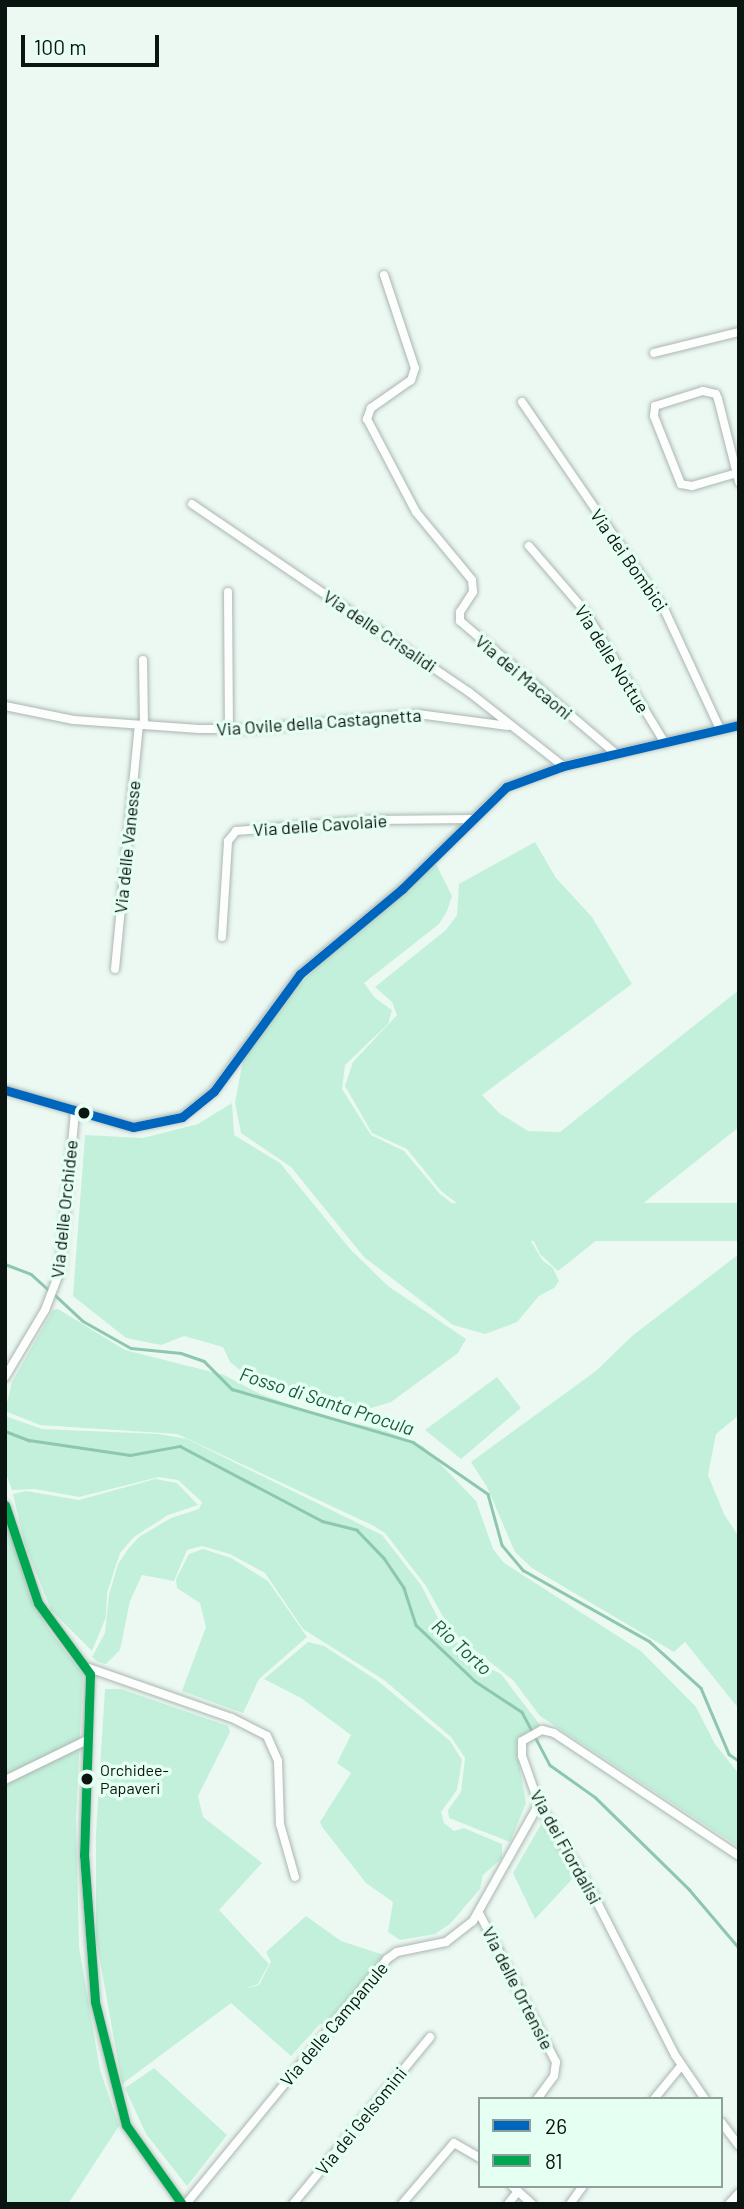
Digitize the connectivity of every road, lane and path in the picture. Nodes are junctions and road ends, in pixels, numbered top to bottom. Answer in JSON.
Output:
{"nodes":[{"id":1,"x":384,"y":275,"type":"dead end"},
{"id":2,"x":739,"y":332,"type":"edge"},
{"id":3,"x":654,"y":353,"type":"dead end"},
{"id":4,"x":522,"y":402,"type":"dead end"},
{"id":5,"x":738,"y":478,"type":"edge"},
{"id":6,"x":192,"y":504,"type":"dead end"},
{"id":7,"x":528,"y":546,"type":"dead end"},
{"id":8,"x":228,"y":592,"type":"dead end"},
{"id":9,"x":143,"y":660,"type":"dead end"},
{"id":10,"x":5,"y":705,"type":"edge"},
{"id":11,"x":141,"y":725,"type":"junction"},
{"id":12,"x":739,"y":725,"type":"edge"},
{"id":13,"x":508,"y":726,"type":"junction"},
{"id":14,"x":229,"y":729,"type":"junction"},
{"id":15,"x":720,"y":729,"type":"junction"},
{"id":16,"x":665,"y":743,"type":"junction"},
{"id":17,"x":616,"y":754,"type":"junction"},
{"id":18,"x":563,"y":766,"type":"junction"},
{"id":19,"x":472,"y":819,"type":"junction"},
{"id":20,"x":222,"y":937,"type":"dead end"},
{"id":21,"x":115,"y":970,"type":"dead end"},
{"id":22,"x":5,"y":1090,"type":"edge"},
{"id":23,"x":75,"y":1112,"type":"junction"},
{"id":24,"x":5,"y":1377,"type":"edge"},
{"id":25,"x":5,"y":1504,"type":"edge"},
{"id":26,"x":89,"y":1668,"type":"junction"},
{"id":27,"x":87,"y":1740,"type":"junction"},
{"id":28,"x":5,"y":1780,"type":"edge"},
{"id":29,"x":539,"y":1804,"type":"junction"},
{"id":30,"x":739,"y":1856,"type":"edge"},
{"id":31,"x":295,"y":1877,"type":"dead end"},
{"id":32,"x":479,"y":1913,"type":"junction"},
{"id":33,"x":430,"y":2037,"type":"dead end"},
{"id":34,"x":681,"y":2066,"type":"junction"},
{"id":35,"x":538,"y":2097,"type":"edge"},
{"id":36,"x":656,"y":2097,"type":"edge"},
{"id":37,"x":704,"y":2097,"type":"edge"},
{"id":38,"x":723,"y":2125,"type":"edge"},
{"id":39,"x":739,"y":2146,"type":"edge"},
{"id":40,"x":478,"y":2156,"type":"edge"},
{"id":41,"x":581,"y":2188,"type":"edge"},
{"id":42,"x":515,"y":2189,"type":"edge"},
{"id":43,"x":739,"y":2193,"type":"edge"},
{"id":44,"x":184,"y":2204,"type":"edge"},
{"id":45,"x":293,"y":2204,"type":"edge"},
{"id":46,"x":402,"y":2204,"type":"edge"},
{"id":47,"x":508,"y":2204,"type":"edge"},
{"id":48,"x":532,"y":2204,"type":"edge"},
{"id":49,"x":569,"y":2204,"type":"edge"},
{"id":50,"x":729,"y":2204,"type":"edge"}],
"edges":[{"from":1,"to":17,"type":"street","name":"Via dei Macaoni"},
{"from":2,"to":3,"type":"street"},
{"from":4,"to":15,"type":"street","name":"Via dei Bombici"},
{"from":5,"to":5,"type":"street"},
{"from":6,"to":13,"type":"street","name":"Via delle Crisalidi"},
{"from":7,"to":16,"type":"street","name":"Via delle Nottue"},
{"from":8,"to":14,"type":"street"},
{"from":9,"to":11,"type":"street","name":"Via delle Vanesse"},
{"from":10,"to":11,"type":"street","name":"Via Ovile della Castagnetta"},
{"from":11,"to":14,"type":"street","name":"Via Ovile della Castagnetta"},
{"from":11,"to":21,"type":"street","name":"Via delle Vanesse"},
{"from":12,"to":15,"type":"street"},
{"from":13,"to":14,"type":"street","name":"Via Ovile della Castagnetta"},
{"from":13,"to":18,"type":"street","name":"Via delle Crisalidi"},
{"from":15,"to":16,"type":"street"},
{"from":16,"to":17,"type":"street"},
{"from":17,"to":18,"type":"street"},
{"from":18,"to":19,"type":"street"},
{"from":19,"to":20,"type":"street","name":"Via delle Cavolaie"},
{"from":19,"to":23,"type":"street"},
{"from":22,"to":23,"type":"street"},
{"from":23,"to":24,"type":"street","name":"Via delle Orchidee"},
{"from":25,"to":26,"type":"street"},
{"from":26,"to":27,"type":"street"},
{"from":26,"to":31,"type":"street"},
{"from":27,"to":28,"type":"street"},
{"from":27,"to":44,"type":"street"},
{"from":29,"to":30,"type":"street","name":"Via dei Fiordalisi"},
{"from":29,"to":32,"type":"street","name":"Via delle Campanule"},
{"from":29,"to":34,"type":"street","name":"Via dei Fiordalisi"},
{"from":32,"to":35,"type":"street","name":"Via delle Ortensie"},
{"from":32,"to":44,"type":"street","name":"Via delle Campanule"},
{"from":33,"to":45,"type":"street","name":"Via dei Gelsomini"},
{"from":34,"to":36,"type":"street"},
{"from":34,"to":37,"type":"street","name":"Via dei Fiordalisi"},
{"from":38,"to":39,"type":"street"},
{"from":40,"to":46,"type":"street"},
{"from":41,"to":49,"type":"street"},
{"from":42,"to":47,"type":"street"},
{"from":42,"to":48,"type":"street"},
{"from":43,"to":50,"type":"street"}]}
